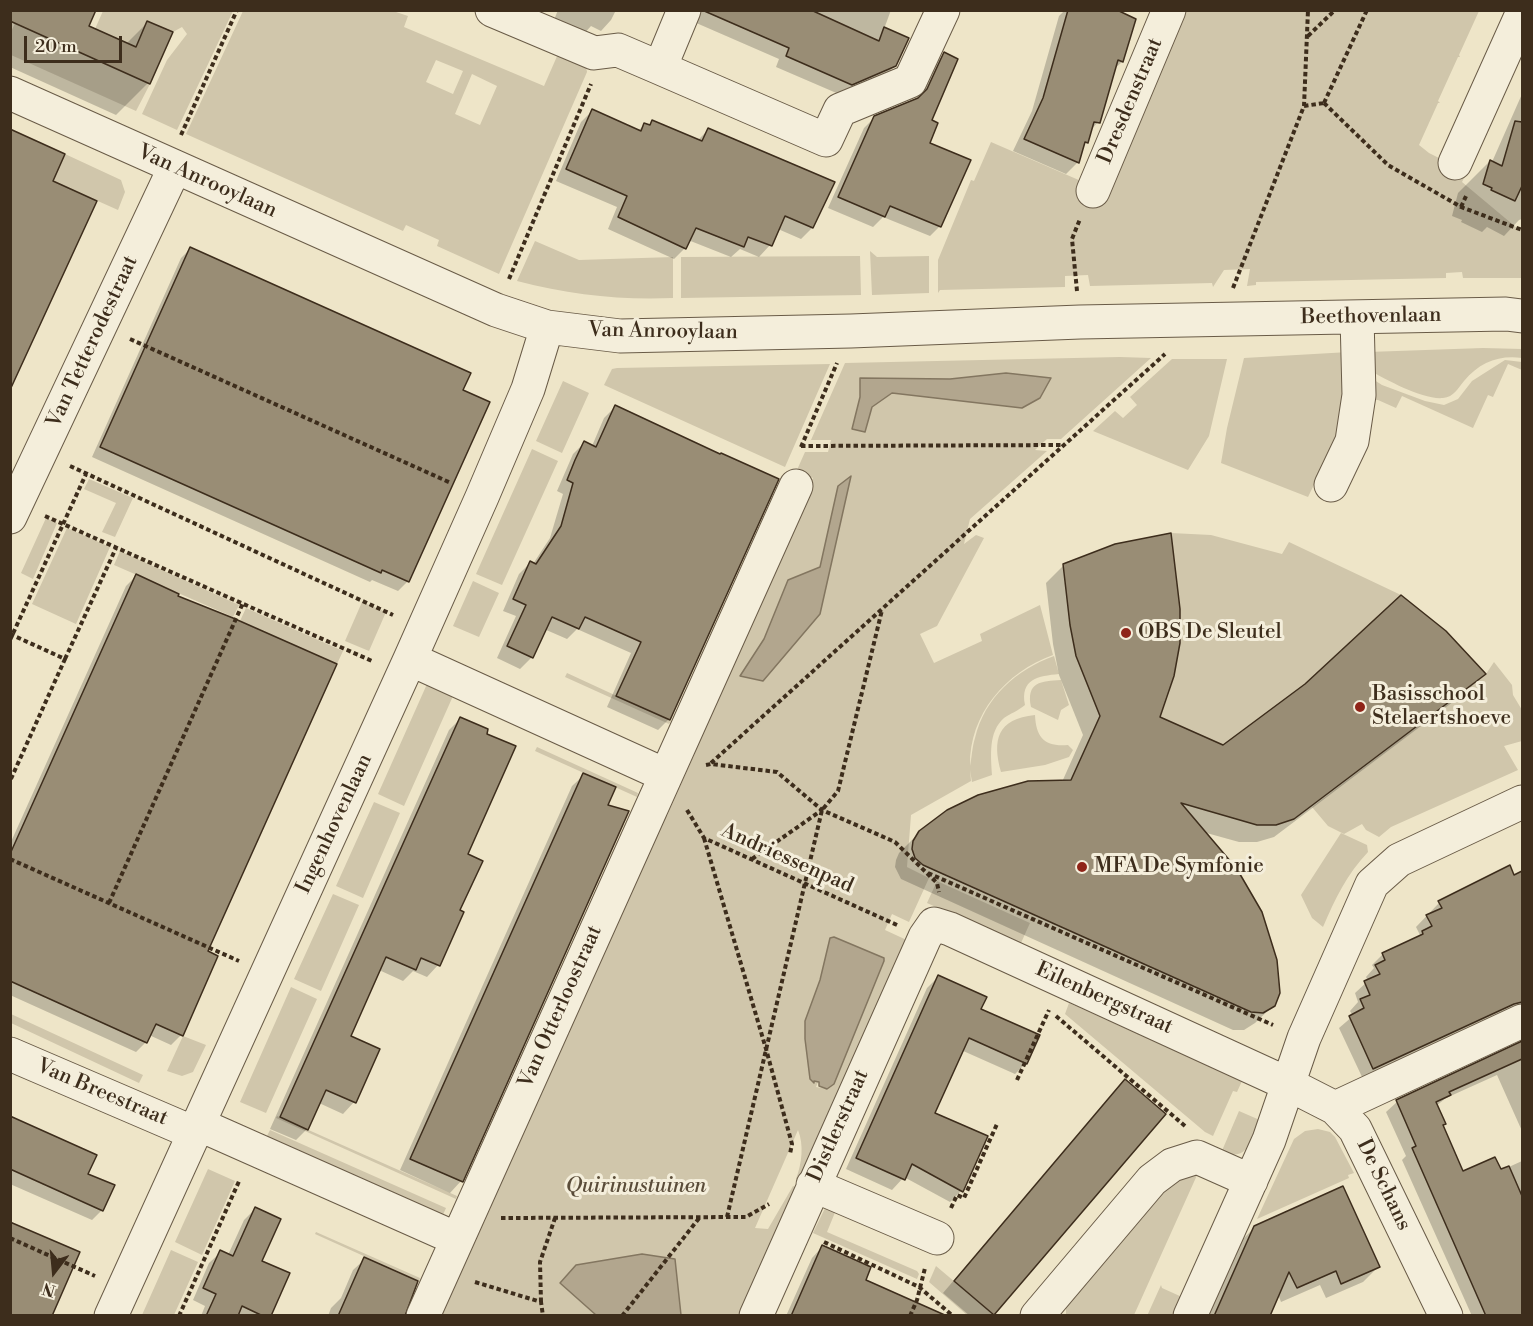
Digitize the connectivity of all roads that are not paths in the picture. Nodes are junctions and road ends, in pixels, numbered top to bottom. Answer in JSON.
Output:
{"nodes":[{"id":1,"x":492,"y":10,"type":"edge"},
{"id":2,"x":684,"y":10,"type":"edge"},
{"id":3,"x":943,"y":10,"type":"edge"},
{"id":4,"x":1169,"y":10,"type":"edge"},
{"id":5,"x":1522,"y":14,"type":"edge"},
{"id":6,"x":660,"y":68,"type":"junction"},
{"id":7,"x":10,"y":93,"type":"edge"},
{"id":8,"x":1455,"y":163,"type":"dead end"},
{"id":9,"x":171,"y":166,"type":"junction"},
{"id":10,"x":1093,"y":191,"type":"road end"},
{"id":11,"x":1522,"y":316,"type":"edge"},
{"id":12,"x":1357,"y":317,"type":"junction"},
{"id":13,"x":1212,"y":320,"type":"joint"},
{"id":14,"x":547,"y":327,"type":"junction"},
{"id":15,"x":1331,"y":485,"type":"dead end"},
{"id":16,"x":796,"y":486,"type":"road end"},
{"id":17,"x":14,"y":510,"type":"edge"},
{"id":18,"x":407,"y":667,"type":"junction"},
{"id":19,"x":665,"y":775,"type":"junction"},
{"id":20,"x":1522,"y":802,"type":"edge"},
{"id":21,"x":937,"y":933,"type":"joint"},
{"id":22,"x":1522,"y":1021,"type":"edge"},
{"id":23,"x":10,"y":1053,"type":"edge"},
{"id":24,"x":1288,"y":1084,"type":"junction"},
{"id":25,"x":1335,"y":1108,"type":"junction"},
{"id":26,"x":196,"y":1128,"type":"junction"},
{"id":27,"x":1251,"y":1180,"type":"junction"},
{"id":28,"x":813,"y":1185,"type":"junction"},
{"id":29,"x":463,"y":1227,"type":"junction"},
{"id":30,"x":937,"y":1238,"type":"dead end"},
{"id":31,"x":117,"y":1302,"type":"edge"},
{"id":32,"x":423,"y":1316,"type":"edge"},
{"id":33,"x":756,"y":1316,"type":"edge"},
{"id":34,"x":1036,"y":1316,"type":"edge"},
{"id":35,"x":1190,"y":1316,"type":"edge"},
{"id":36,"x":1446,"y":1316,"type":"edge"}],
"edges":[{"from":1,"to":6,"type":"street"},
{"from":2,"to":6,"type":"street"},
{"from":3,"to":6,"type":"street"},
{"from":4,"to":10,"type":"street","name":"Dresdenstraat"},
{"from":5,"to":8,"type":"street"},
{"from":7,"to":9,"type":"street","name":"Van Anrooylaan"},
{"from":9,"to":14,"type":"street","name":"Van Anrooylaan"},
{"from":9,"to":17,"type":"street","name":"Van Tetterodestraat"},
{"from":11,"to":12,"type":"street","name":"Beethovenlaan"},
{"from":12,"to":13,"type":"street","name":"Beethovenlaan"},
{"from":12,"to":15,"type":"street"},
{"from":13,"to":14,"type":"street","name":"Van Anrooylaan"},
{"from":14,"to":18,"type":"street","name":"Ingenhovenlaan"},
{"from":16,"to":19,"type":"street","name":"Van Otterloostraat"},
{"from":18,"to":19,"type":"street"},
{"from":18,"to":26,"type":"street","name":"Ingenhovenlaan"},
{"from":19,"to":29,"type":"street","name":"Van Otterloostraat"},
{"from":20,"to":24,"type":"street"},
{"from":21,"to":24,"type":"street","name":"Eilenbergstraat"},
{"from":21,"to":28,"type":"street","name":"Distlerstraat"},
{"from":22,"to":25,"type":"street"},
{"from":23,"to":26,"type":"street","name":"Van Breestraat"},
{"from":24,"to":25,"type":"street","name":"De Schans"},
{"from":24,"to":27,"type":"street"},
{"from":25,"to":36,"type":"street","name":"De Schans"},
{"from":26,"to":29,"type":"street"},
{"from":26,"to":31,"type":"street","name":"Ingenhovenlaan"},
{"from":27,"to":34,"type":"street"},
{"from":27,"to":35,"type":"street"},
{"from":28,"to":30,"type":"street"},
{"from":28,"to":33,"type":"street","name":"Distlerstraat"},
{"from":29,"to":32,"type":"street","name":"Van Otterloostraat"}]}
